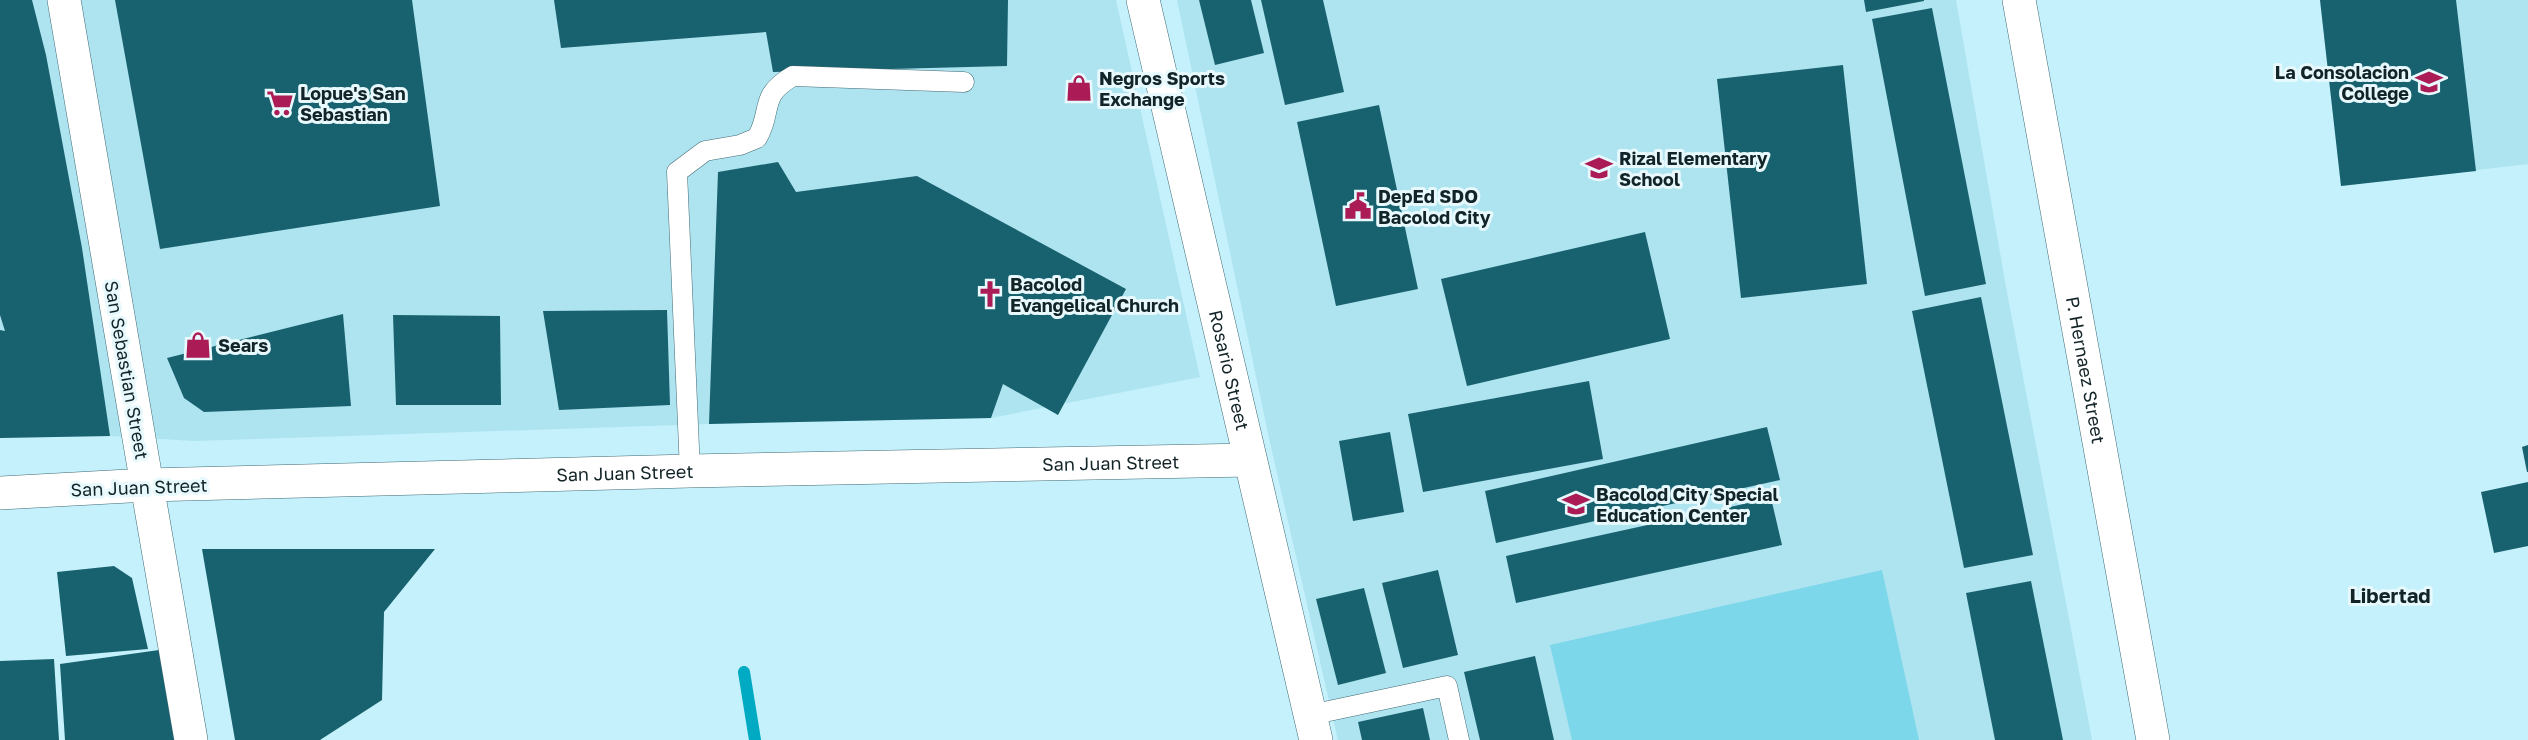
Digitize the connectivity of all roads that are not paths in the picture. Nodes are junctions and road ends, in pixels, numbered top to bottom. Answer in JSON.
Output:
{"nodes":[{"id":1,"x":64,"y":0,"type":"edge"},
{"id":2,"x":1143,"y":0,"type":"edge"},
{"id":3,"x":2019,"y":0,"type":"edge"},
{"id":4,"x":964,"y":82,"type":"dead end"},
{"id":5,"x":1250,"y":460,"type":"junction"},
{"id":6,"x":690,"y":471,"type":"junction"},
{"id":7,"x":147,"y":485,"type":"junction"},
{"id":8,"x":0,"y":493,"type":"edge"},
{"id":9,"x":1313,"y":728,"type":"edge"},
{"id":10,"x":191,"y":740,"type":"edge"},
{"id":11,"x":1459,"y":740,"type":"edge"},
{"id":12,"x":2153,"y":740,"type":"edge"}],
"edges":[{"from":1,"to":7,"type":"street","name":"San Sebastian Street"},
{"from":2,"to":5,"type":"street","name":"Rosario Street"},
{"from":3,"to":12,"type":"street","name":"P. Hernaez Street"},
{"from":4,"to":6,"type":"lane"},
{"from":5,"to":6,"type":"street","name":"San Juan Street"},
{"from":5,"to":9,"type":"street","name":"Rosario Street"},
{"from":6,"to":7,"type":"street","name":"San Juan Street"},
{"from":7,"to":8,"type":"street","name":"San Juan Street"},
{"from":7,"to":10,"type":"street","name":"San Sebastian Street"},
{"from":9,"to":11,"type":"lane"}]}
